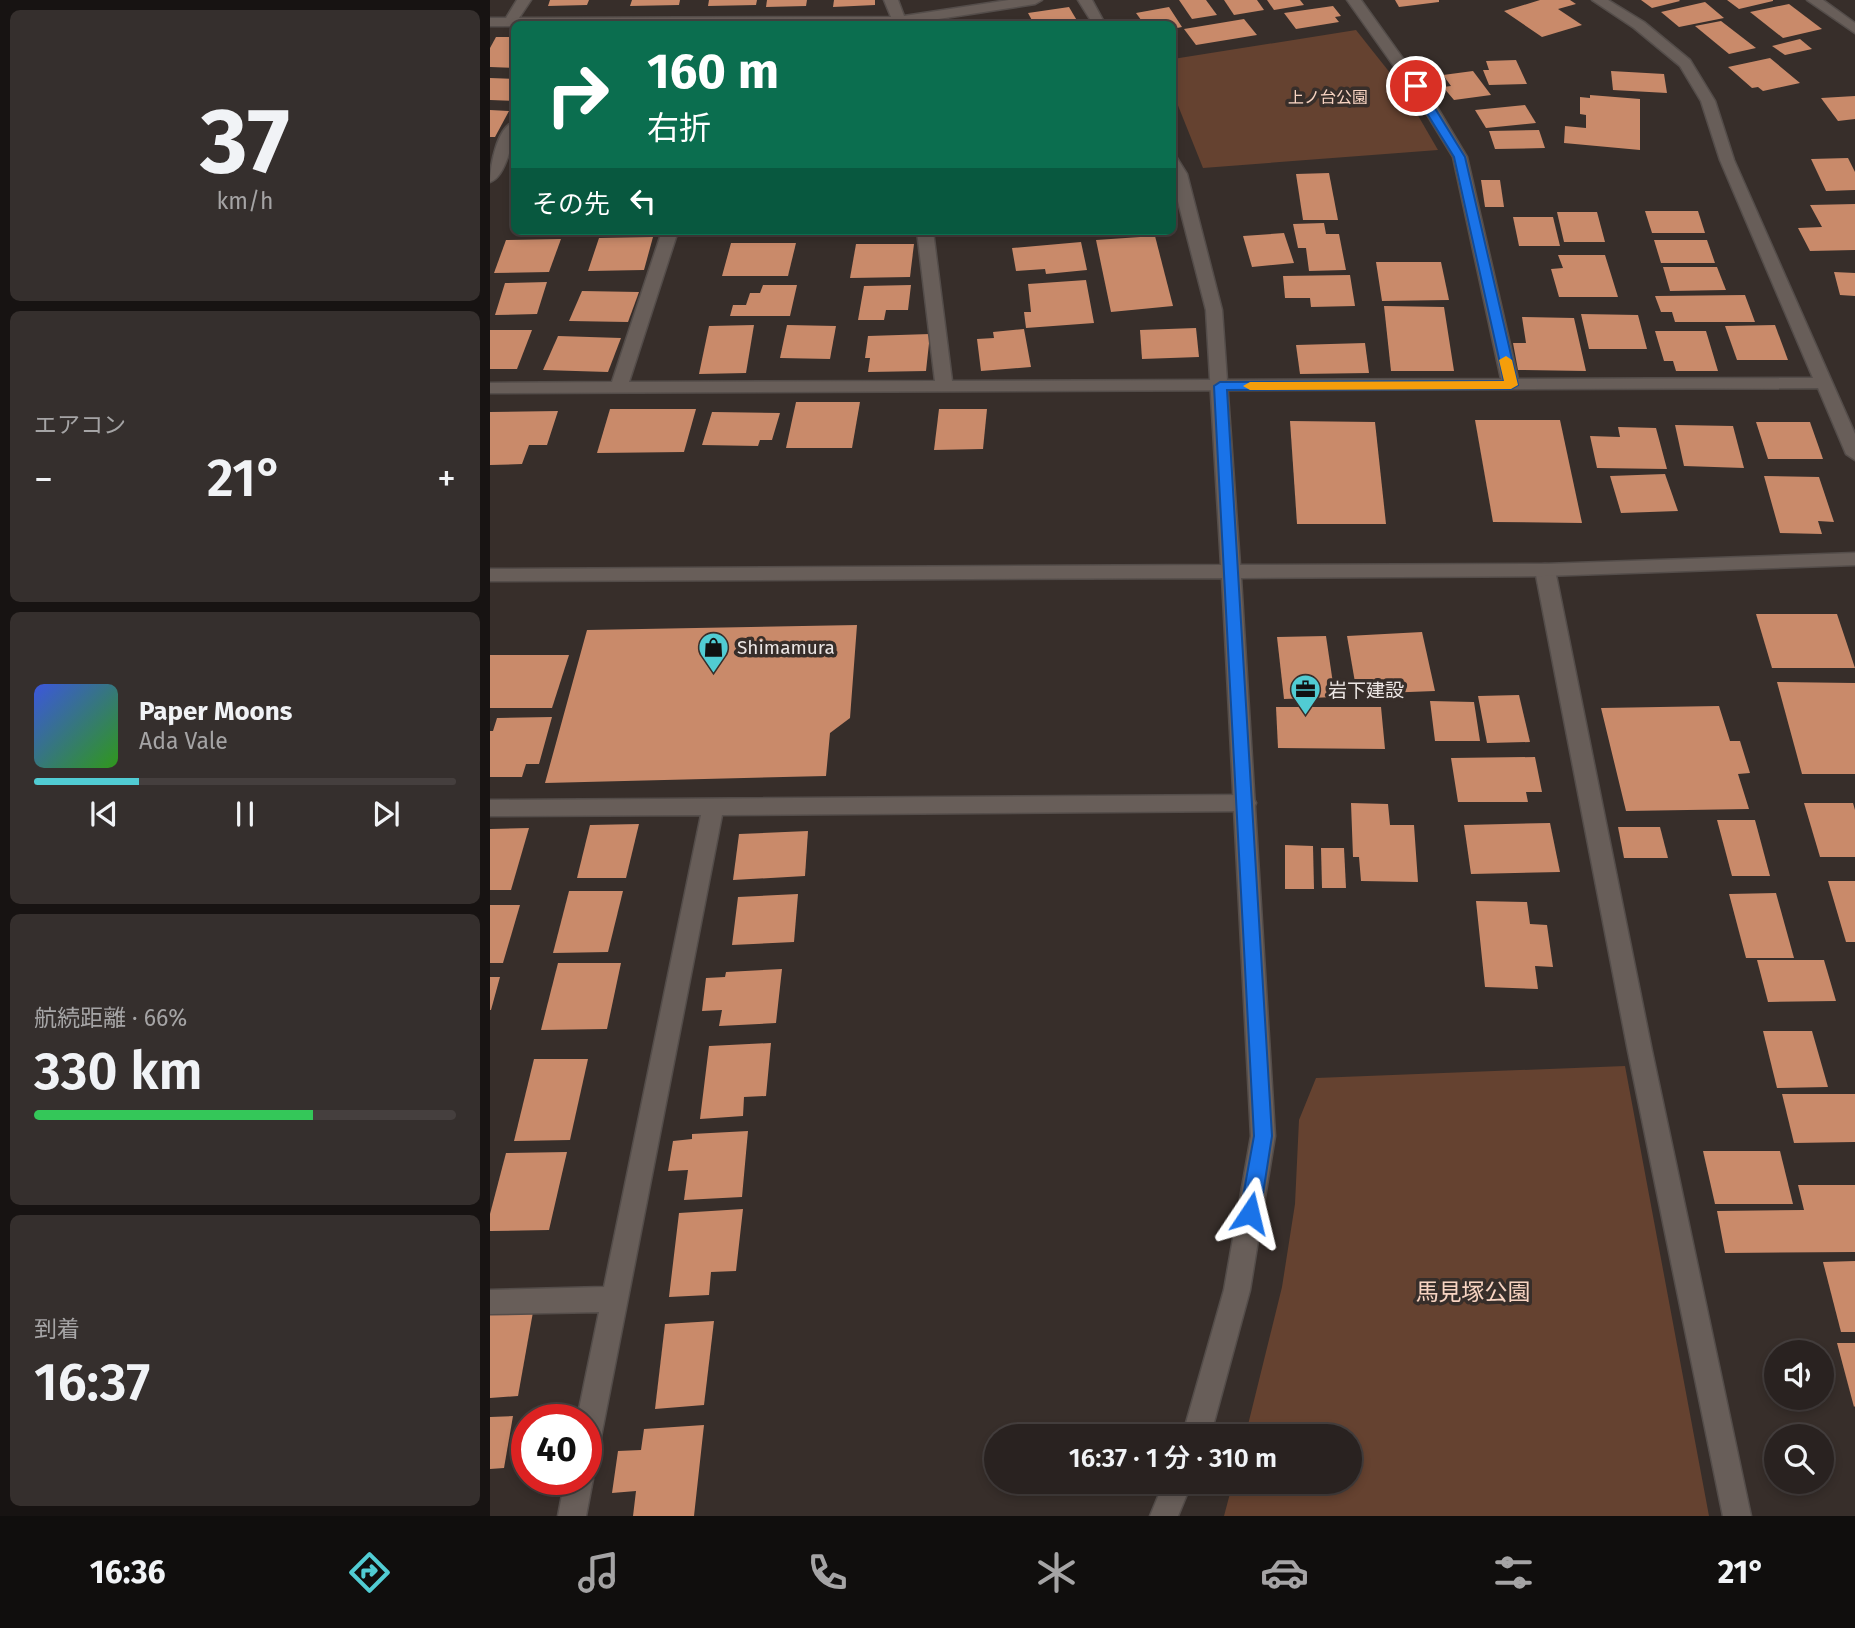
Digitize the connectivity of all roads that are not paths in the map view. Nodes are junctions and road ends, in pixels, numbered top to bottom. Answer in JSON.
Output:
{"nodes":[{"id":1,"x":524,"y":0,"type":"edge"},
{"id":2,"x":891,"y":0,"type":"edge"},
{"id":3,"x":1035,"y":0,"type":"edge"},
{"id":4,"x":1085,"y":0,"type":"edge"},
{"id":5,"x":1354,"y":0,"type":"edge"},
{"id":6,"x":1599,"y":0,"type":"edge"},
{"id":7,"x":1814,"y":0,"type":"edge"},
{"id":8,"x":899,"y":21,"type":"edge"},
{"id":9,"x":912,"y":21,"type":"edge"},
{"id":10,"x":1098,"y":21,"type":"edge"},
{"id":11,"x":490,"y":22,"type":"edge"},
{"id":12,"x":510,"y":22,"type":"joint"},
{"id":13,"x":1855,"y":29,"type":"edge"},
{"id":14,"x":511,"y":132,"type":"edge"},
{"id":15,"x":1176,"y":170,"type":"edge"},
{"id":16,"x":490,"y":177,"type":"edge"},
{"id":17,"x":669,"y":235,"type":"edge"},
{"id":18,"x":925,"y":235,"type":"edge"},
{"id":19,"x":1826,"y":383,"type":"junction"},
{"id":20,"x":1511,"y":385,"type":"junction"},
{"id":21,"x":1220,"y":386,"type":"junction"},
{"id":22,"x":944,"y":387,"type":"junction"},
{"id":23,"x":490,"y":388,"type":"edge"},
{"id":24,"x":619,"y":388,"type":"junction"},
{"id":25,"x":1855,"y":454,"type":"edge"},
{"id":26,"x":1855,"y":559,"type":"edge"},
{"id":27,"x":1545,"y":570,"type":"junction"},
{"id":28,"x":1231,"y":573,"type":"junction"},
{"id":29,"x":490,"y":575,"type":"edge"},
{"id":30,"x":1245,"y":803,"type":"junction"},
{"id":31,"x":713,"y":807,"type":"junction"},
{"id":32,"x":490,"y":808,"type":"edge"},
{"id":33,"x":615,"y":1298,"type":"junction"},
{"id":34,"x":490,"y":1302,"type":"edge"},
{"id":35,"x":594,"y":1404,"type":"edge"},
{"id":36,"x":1200,"y":1424,"type":"edge"},
{"id":37,"x":1173,"y":1494,"type":"edge"},
{"id":38,"x":576,"y":1495,"type":"edge"},
{"id":39,"x":572,"y":1516,"type":"edge"},
{"id":40,"x":1164,"y":1516,"type":"edge"},
{"id":41,"x":1737,"y":1516,"type":"edge"}],
"edges":[{"from":1,"to":12,"type":"street"},
{"from":2,"to":8,"type":"street"},
{"from":3,"to":9,"type":"street"},
{"from":4,"to":10,"type":"street"},
{"from":5,"to":20,"type":"street"},
{"from":6,"to":19,"type":"street"},
{"from":7,"to":13,"type":"street"},
{"from":11,"to":12,"type":"street"},
{"from":14,"to":16,"type":"street"},
{"from":15,"to":21,"type":"street"},
{"from":17,"to":24,"type":"street"},
{"from":18,"to":22,"type":"street"},
{"from":19,"to":20,"type":"street"},
{"from":19,"to":25,"type":"street"},
{"from":20,"to":21,"type":"street"},
{"from":21,"to":22,"type":"street"},
{"from":21,"to":28,"type":"street"},
{"from":22,"to":24,"type":"street"},
{"from":23,"to":24,"type":"street"},
{"from":26,"to":27,"type":"street"},
{"from":27,"to":28,"type":"street"},
{"from":27,"to":41,"type":"street"},
{"from":28,"to":29,"type":"street"},
{"from":28,"to":30,"type":"street"},
{"from":30,"to":31,"type":"street"},
{"from":30,"to":36,"type":"street"},
{"from":31,"to":32,"type":"street"},
{"from":31,"to":33,"type":"street"},
{"from":33,"to":34,"type":"street"},
{"from":33,"to":35,"type":"street"},
{"from":37,"to":40,"type":"street"},
{"from":38,"to":39,"type":"street"}]}
